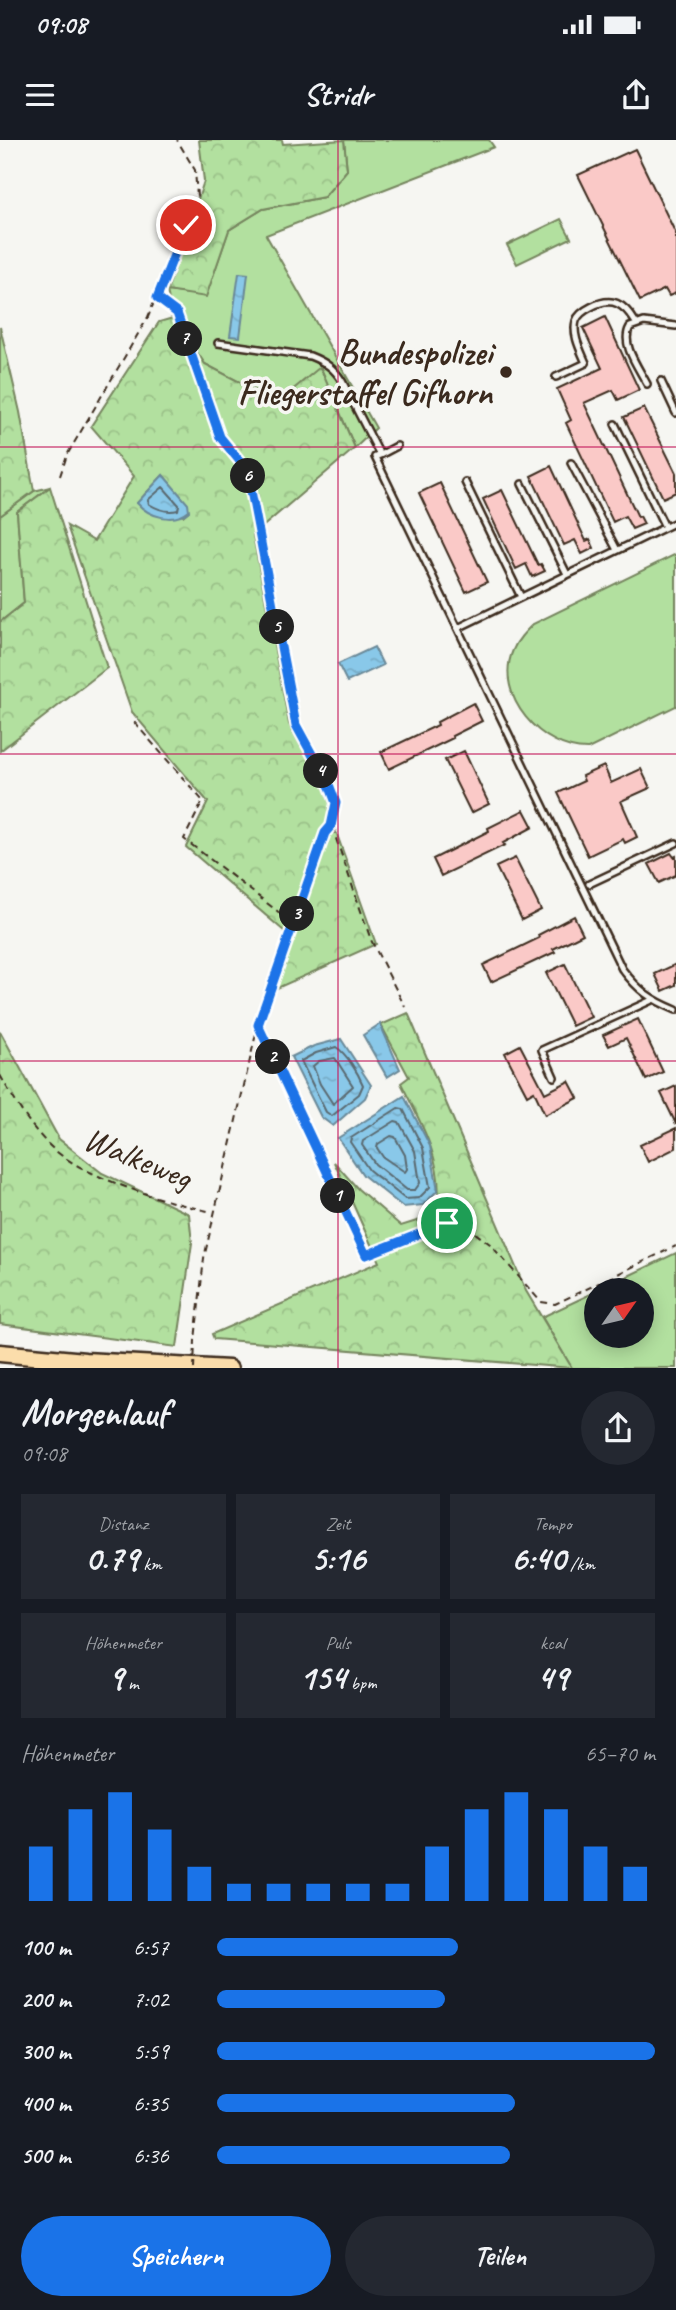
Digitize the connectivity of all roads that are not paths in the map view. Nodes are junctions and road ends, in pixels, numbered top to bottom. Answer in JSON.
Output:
{"nodes":[{"id":1,"x":636,"y":323,"type":"junction"},
{"id":2,"x":676,"y":326,"type":"edge"},
{"id":3,"x":218,"y":343,"type":"dead end"},
{"id":4,"x":556,"y":377,"type":"dead end"},
{"id":5,"x":661,"y":382,"type":"dead end"},
{"id":6,"x":647,"y":384,"type":"dead end"},
{"id":7,"x":676,"y":413,"type":"edge"},
{"id":8,"x":615,"y":424,"type":"dead end"},
{"id":9,"x":397,"y":446,"type":"dead end"},
{"id":10,"x":380,"y":455,"type":"junction"},
{"id":11,"x":571,"y":463,"type":"dead end"},
{"id":12,"x":465,"y":482,"type":"dead end"},
{"id":13,"x":522,"y":484,"type":"dead end"},
{"id":14,"x":676,"y":522,"type":"edge"},
{"id":15,"x":665,"y":527,"type":"junction"},
{"id":16,"x":617,"y":550,"type":"junction"},
{"id":17,"x":567,"y":574,"type":"junction"},
{"id":18,"x":521,"y":597,"type":"junction"},
{"id":19,"x":458,"y":628,"type":"junction"},
{"id":20,"x":676,"y":843,"type":"edge"},
{"id":21,"x":589,"y":884,"type":"dead end"},
{"id":22,"x":652,"y":1000,"type":"junction"},
{"id":23,"x":674,"y":1007,"type":"edge"},
{"id":24,"x":554,"y":1077,"type":"dead end"},
{"id":25,"x":0,"y":1353,"type":"edge"},
{"id":26,"x":229,"y":1368,"type":"edge"}],
"edges":[{"from":1,"to":2,"type":"lane"},
{"from":1,"to":4,"type":"lane"},
{"from":1,"to":6,"type":"lane"},
{"from":3,"to":10,"type":"lane"},
{"from":5,"to":7,"type":"lane"},
{"from":8,"to":15,"type":"lane"},
{"from":9,"to":10,"type":"lane"},
{"from":10,"to":19,"type":"lane"},
{"from":11,"to":16,"type":"lane"},
{"from":12,"to":18,"type":"lane"},
{"from":13,"to":17,"type":"lane"},
{"from":14,"to":15,"type":"lane"},
{"from":15,"to":16,"type":"lane"},
{"from":16,"to":17,"type":"lane"},
{"from":17,"to":18,"type":"lane"},
{"from":18,"to":19,"type":"lane"},
{"from":19,"to":22,"type":"lane"},
{"from":20,"to":21,"type":"lane"},
{"from":22,"to":23,"type":"lane"},
{"from":22,"to":24,"type":"lane"},
{"from":25,"to":26,"type":"main road"}]}
